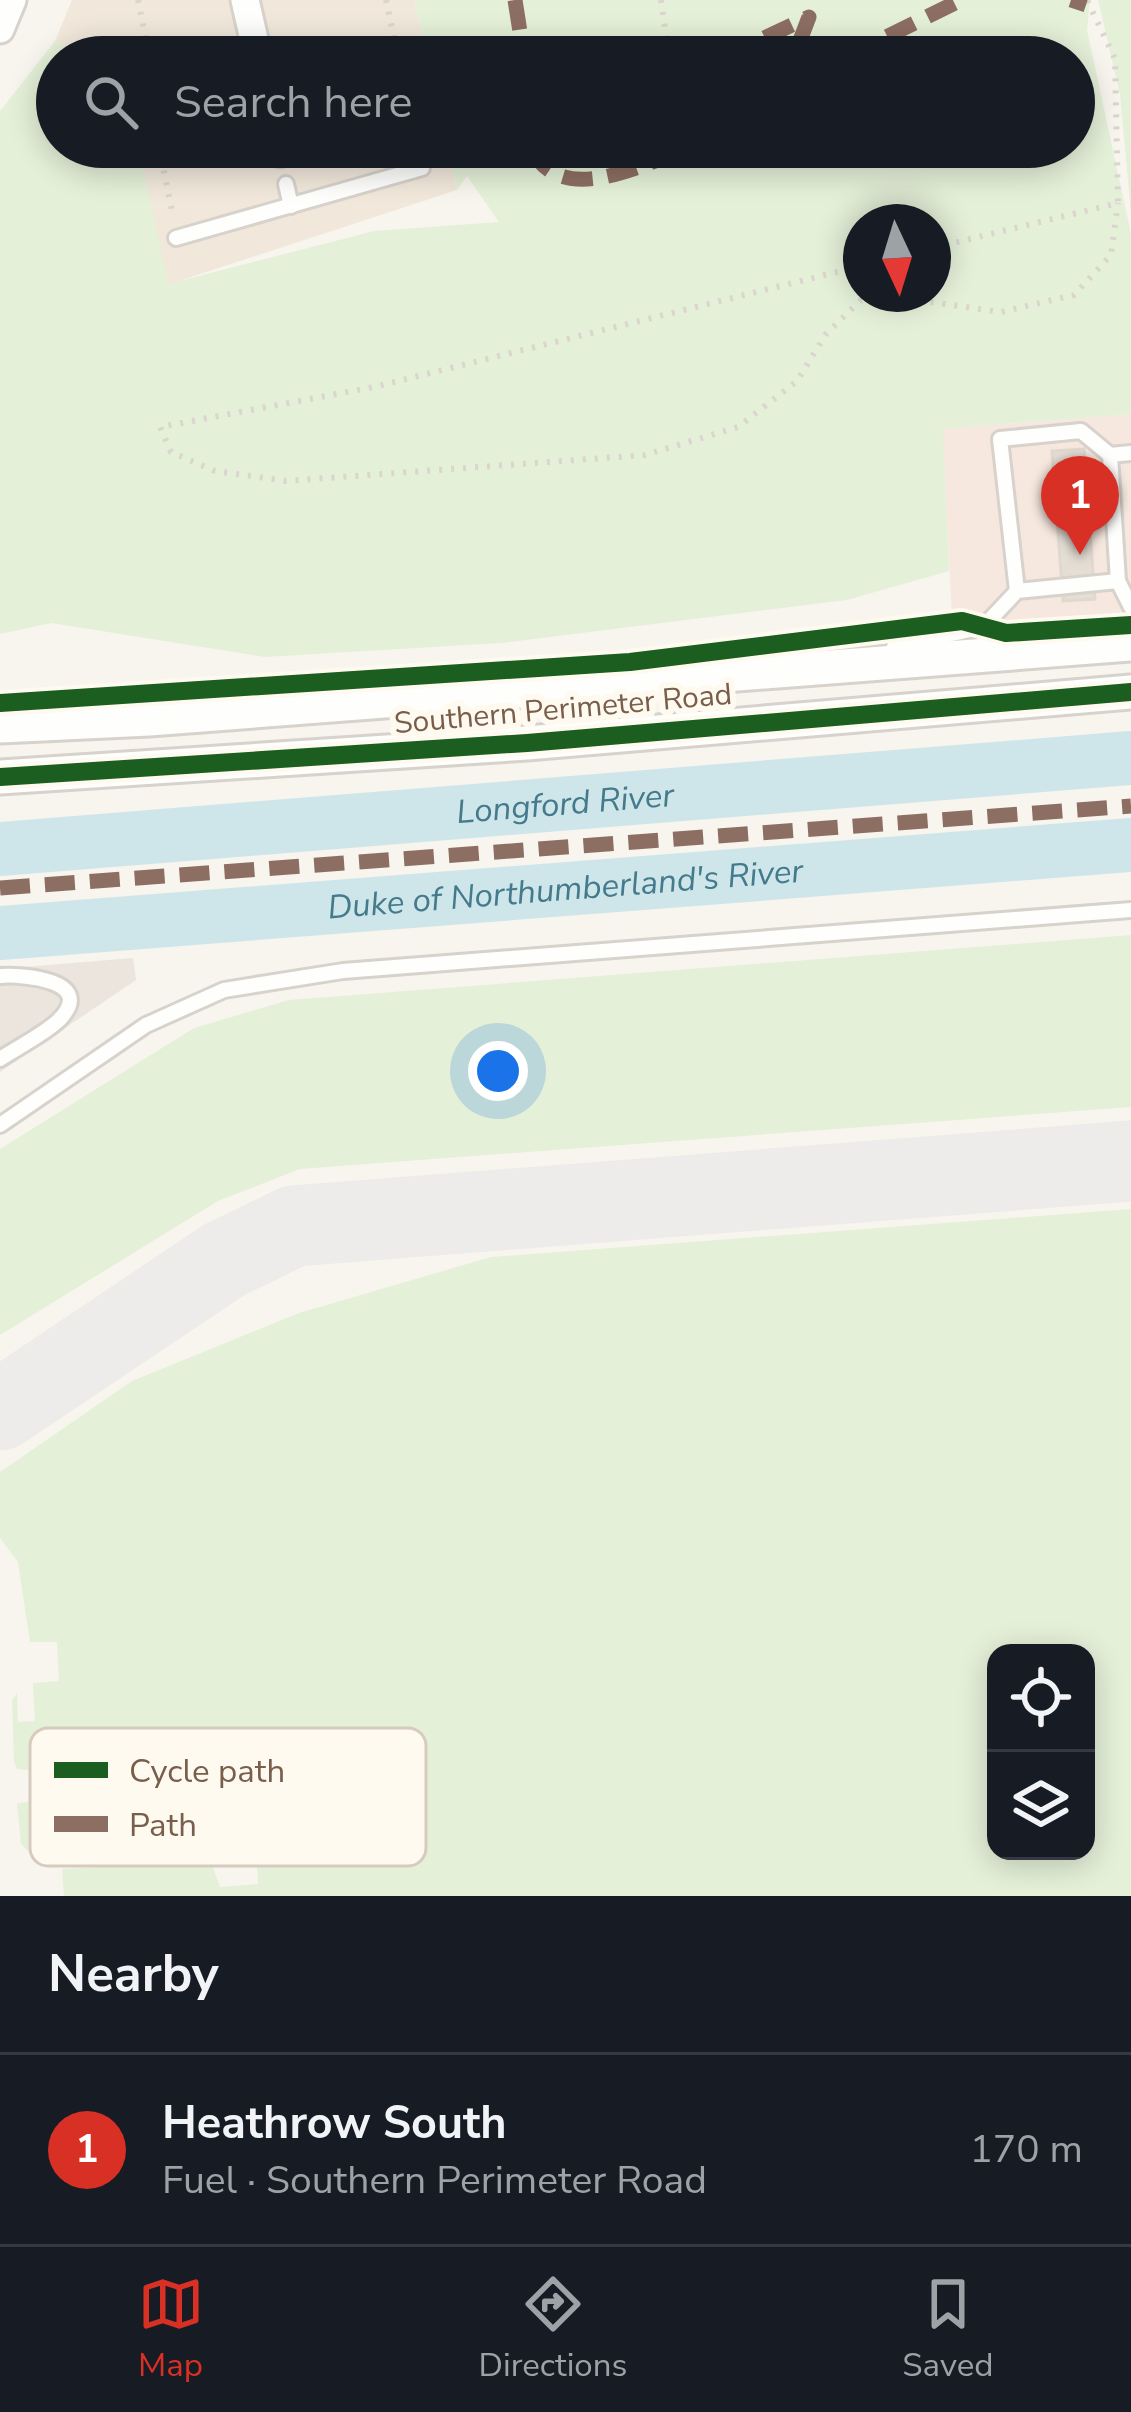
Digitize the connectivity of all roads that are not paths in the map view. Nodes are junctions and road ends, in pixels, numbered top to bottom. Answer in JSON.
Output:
{"nodes":[{"id":1,"x":12,"y":0,"type":"edge"},
{"id":2,"x":245,"y":0,"type":"edge"},
{"id":3,"x":0,"y":29,"type":"edge"},
{"id":4,"x":253,"y":36,"type":"edge"},
{"id":5,"x":422,"y":168,"type":"dead end"},
{"id":6,"x":286,"y":184,"type":"dead end"},
{"id":7,"x":291,"y":206,"type":"junction"},
{"id":8,"x":176,"y":238,"type":"road end"},
{"id":9,"x":1131,"y":453,"type":"edge"},
{"id":10,"x":1110,"y":455,"type":"junction"},
{"id":11,"x":1118,"y":581,"type":"junction"},
{"id":12,"x":1017,"y":591,"type":"junction"},
{"id":13,"x":1131,"y":607,"type":"edge"},
{"id":14,"x":1131,"y":644,"type":"edge"},
{"id":15,"x":753,"y":671,"type":"junction"},
{"id":16,"x":1131,"y":692,"type":"edge"},
{"id":17,"x":0,"y":726,"type":"edge"},
{"id":18,"x":0,"y":777,"type":"edge"},
{"id":19,"x":1131,"y":910,"type":"edge"},
{"id":20,"x":0,"y":976,"type":"edge"},
{"id":21,"x":0,"y":1058,"type":"edge"},
{"id":22,"x":0,"y":1125,"type":"edge"}],
"edges":[{"from":1,"to":3,"type":"street"},
{"from":2,"to":4,"type":"street"},
{"from":5,"to":7,"type":"lane"},
{"from":6,"to":7,"type":"lane"},
{"from":7,"to":8,"type":"lane"},
{"from":9,"to":10,"type":"lane"},
{"from":10,"to":11,"type":"lane"},
{"from":10,"to":12,"type":"lane"},
{"from":11,"to":12,"type":"lane"},
{"from":11,"to":13,"type":"lane"},
{"from":12,"to":15,"type":"lane"},
{"from":14,"to":15,"type":"street","name":"Southern Perimeter Road"},
{"from":15,"to":17,"type":"street","name":"Southern Perimeter Road"},
{"from":16,"to":18,"type":"street","name":"Southern Perimeter Road"},
{"from":19,"to":22,"type":"lane"},
{"from":20,"to":21,"type":"lane"}]}
